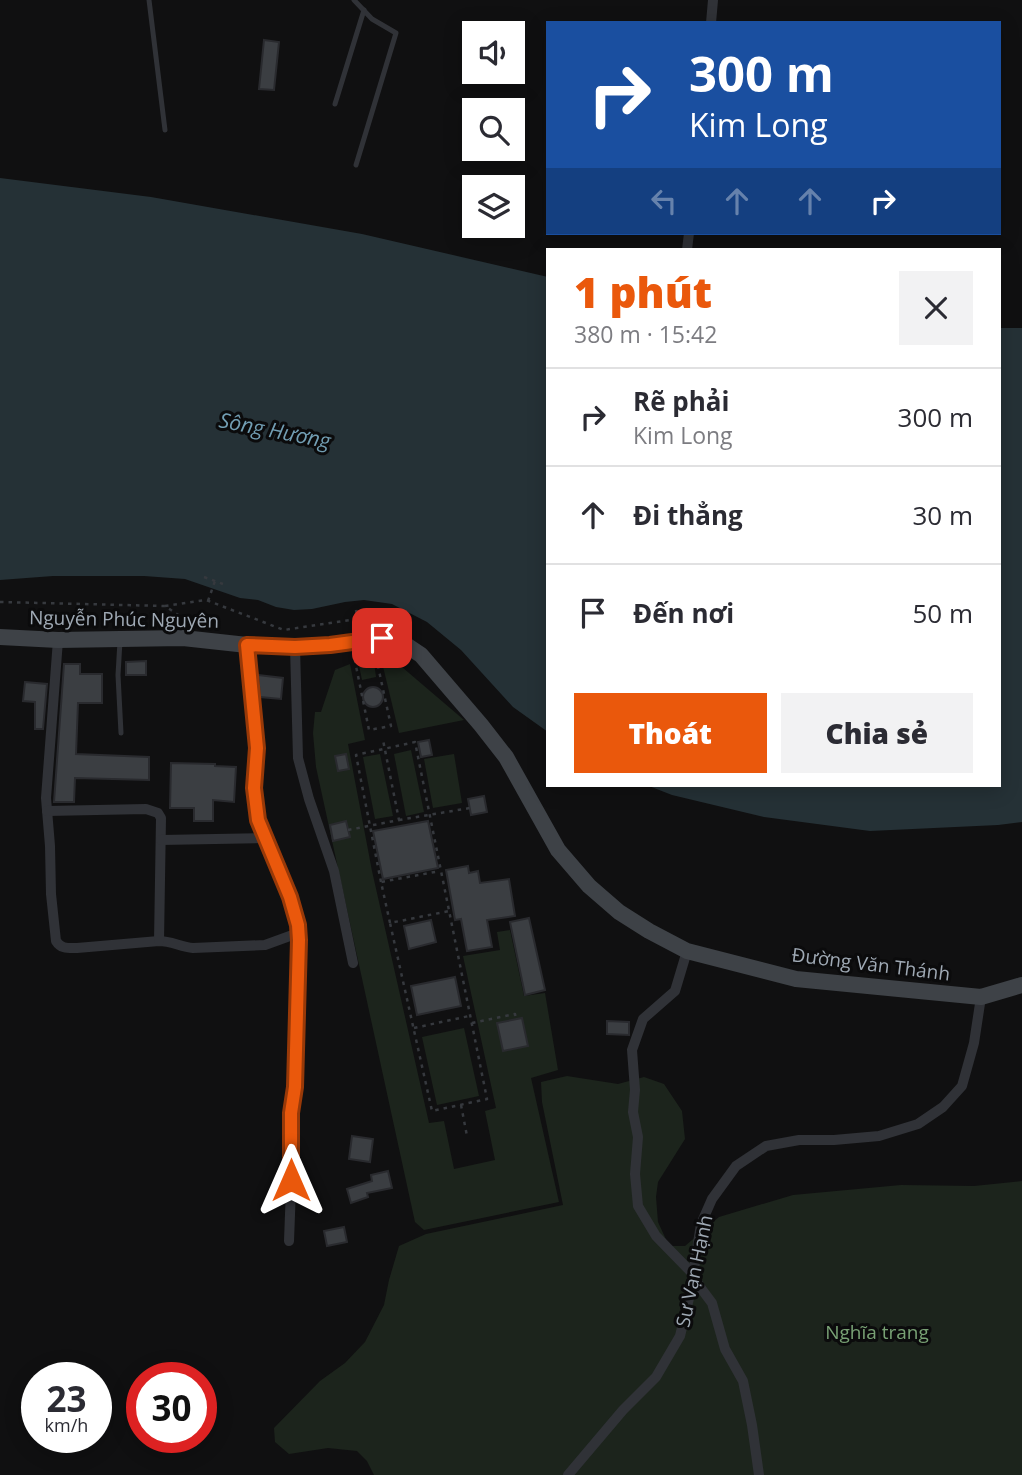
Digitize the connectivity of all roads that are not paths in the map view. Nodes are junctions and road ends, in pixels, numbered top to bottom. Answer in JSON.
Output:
{"nodes":[{"id":1,"x":149,"y":0,"type":"edge"},
{"id":2,"x":354,"y":0,"type":"edge"},
{"id":3,"x":713,"y":0,"type":"edge"},
{"id":4,"x":364,"y":10,"type":"junction"},
{"id":5,"x":711,"y":21,"type":"edge"},
{"id":6,"x":335,"y":104,"type":"dead end"},
{"id":7,"x":165,"y":130,"type":"dead end"},
{"id":8,"x":356,"y":165,"type":"dead end"},
{"id":9,"x":0,"y":637,"type":"edge"},
{"id":10,"x":120,"y":638,"type":"junction"},
{"id":11,"x":58,"y":639,"type":"junction"},
{"id":12,"x":247,"y":645,"type":"junction"},
{"id":13,"x":295,"y":647,"type":"junction"},
{"id":14,"x":121,"y":733,"type":"dead end"},
{"id":15,"x":47,"y":811,"type":"junction"},
{"id":16,"x":266,"y":838,"type":"junction"},
{"id":17,"x":161,"y":840,"type":"junction"},
{"id":18,"x":299,"y":933,"type":"junction"},
{"id":19,"x":159,"y":941,"type":"junction"},
{"id":20,"x":687,"y":951,"type":"junction"},
{"id":21,"x":353,"y":964,"type":"dead end"},
{"id":22,"x":1022,"y":985,"type":"edge"},
{"id":23,"x":981,"y":997,"type":"junction"},
{"id":24,"x":289,"y":1241,"type":"dead end"},
{"id":25,"x":693,"y":1275,"type":"junction"},
{"id":26,"x":568,"y":1475,"type":"edge"},
{"id":27,"x":759,"y":1475,"type":"edge"}],
"edges":[{"from":1,"to":7,"type":"lane"},
{"from":2,"to":4,"type":"lane"},
{"from":3,"to":5,"type":"street"},
{"from":4,"to":6,"type":"lane"},
{"from":4,"to":8,"type":"lane"},
{"from":9,"to":11,"type":"main road","name":"Nguyễn Phúc Nguyên"},
{"from":10,"to":11,"type":"main road","name":"Nguyễn Phúc Nguyên"},
{"from":10,"to":12,"type":"main road","name":"Nguyễn Phúc Nguyên"},
{"from":10,"to":14,"type":"lane"},
{"from":11,"to":15,"type":"street"},
{"from":12,"to":13,"type":"main road","name":"Nguyễn Phúc Nguyên"},
{"from":12,"to":16,"type":"street"},
{"from":13,"to":20,"type":"main road","name":"Đường Văn Thánh"},
{"from":13,"to":21,"type":"street"},
{"from":15,"to":17,"type":"street"},
{"from":15,"to":19,"type":"street"},
{"from":16,"to":17,"type":"street"},
{"from":16,"to":18,"type":"street"},
{"from":17,"to":19,"type":"street"},
{"from":18,"to":19,"type":"street"},
{"from":18,"to":24,"type":"street"},
{"from":20,"to":23,"type":"main road","name":"Đường Văn Thánh"},
{"from":20,"to":25,"type":"street"},
{"from":22,"to":23,"type":"main road","name":"Đường Văn Thánh"},
{"from":23,"to":25,"type":"street","name":"Sư Vạn Hạnh"},
{"from":25,"to":26,"type":"street","name":"Sư Vạn Hạnh"},
{"from":25,"to":27,"type":"street"}]}
